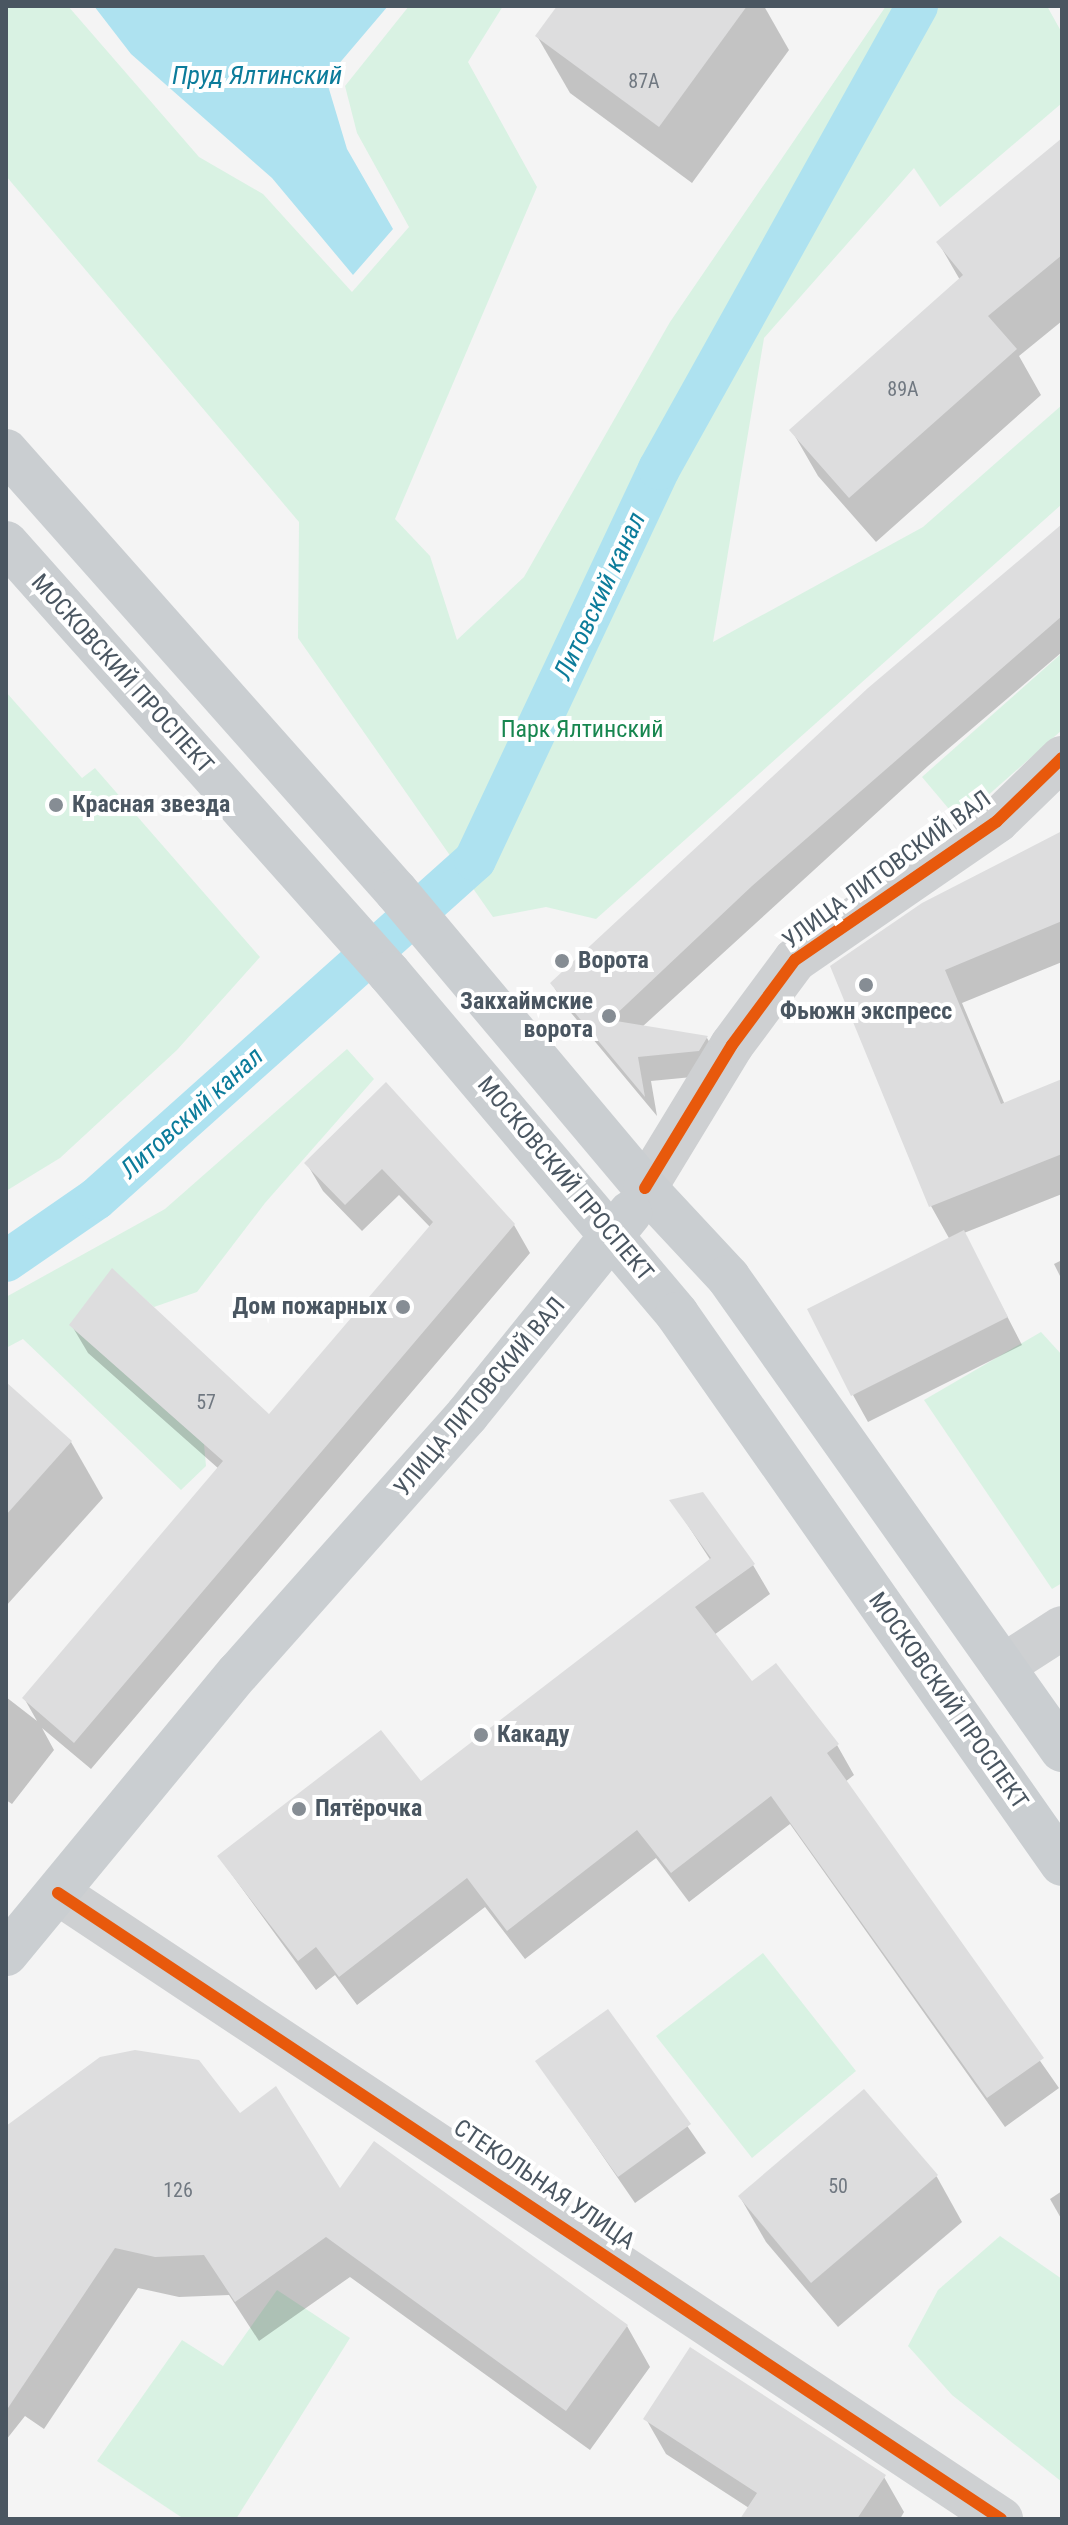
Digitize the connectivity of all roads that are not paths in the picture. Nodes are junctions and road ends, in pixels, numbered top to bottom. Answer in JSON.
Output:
{"nodes":[{"id":1,"x":6,"y":451,"type":"edge"},
{"id":2,"x":6,"y":543,"type":"edge"},
{"id":3,"x":1062,"y":758,"type":"edge"},
{"id":4,"x":645,"y":1188,"type":"junction"},
{"id":5,"x":614,"y":1238,"type":"junction"},
{"id":6,"x":1062,"y":1628,"type":"edge"},
{"id":7,"x":1003,"y":1666,"type":"junction"},
{"id":8,"x":1062,"y":1750,"type":"edge"},
{"id":9,"x":1062,"y":1864,"type":"edge"},
{"id":10,"x":58,"y":1893,"type":"junction"},
{"id":11,"x":6,"y":1954,"type":"edge"},
{"id":12,"x":1001,"y":2519,"type":"edge"}],
"edges":[{"from":1,"to":4,"type":"main road"},
{"from":2,"to":5,"type":"main road","name":"МОСКОВСКИЙ ПРОСПЕКТ"},
{"from":3,"to":4,"type":"street","name":"УЛИЦА ЛИТОВСКИЙ ВАЛ"},
{"from":4,"to":5,"type":"main road","name":"УЛИЦА ЛИТОВСКИЙ ВАЛ"},
{"from":4,"to":7,"type":"main road"},
{"from":5,"to":9,"type":"main road","name":"МОСКОВСКИЙ ПРОСПЕКТ"},
{"from":5,"to":10,"type":"main road","name":"УЛИЦА ЛИТОВСКИЙ ВАЛ"},
{"from":6,"to":7,"type":"street"},
{"from":7,"to":8,"type":"main road"},
{"from":10,"to":11,"type":"main road","name":"УЛИЦА ЛИТОВСКИЙ ВАЛ"},
{"from":10,"to":12,"type":"street","name":"СТЕКОЛЬНАЯ УЛИЦА"}]}
